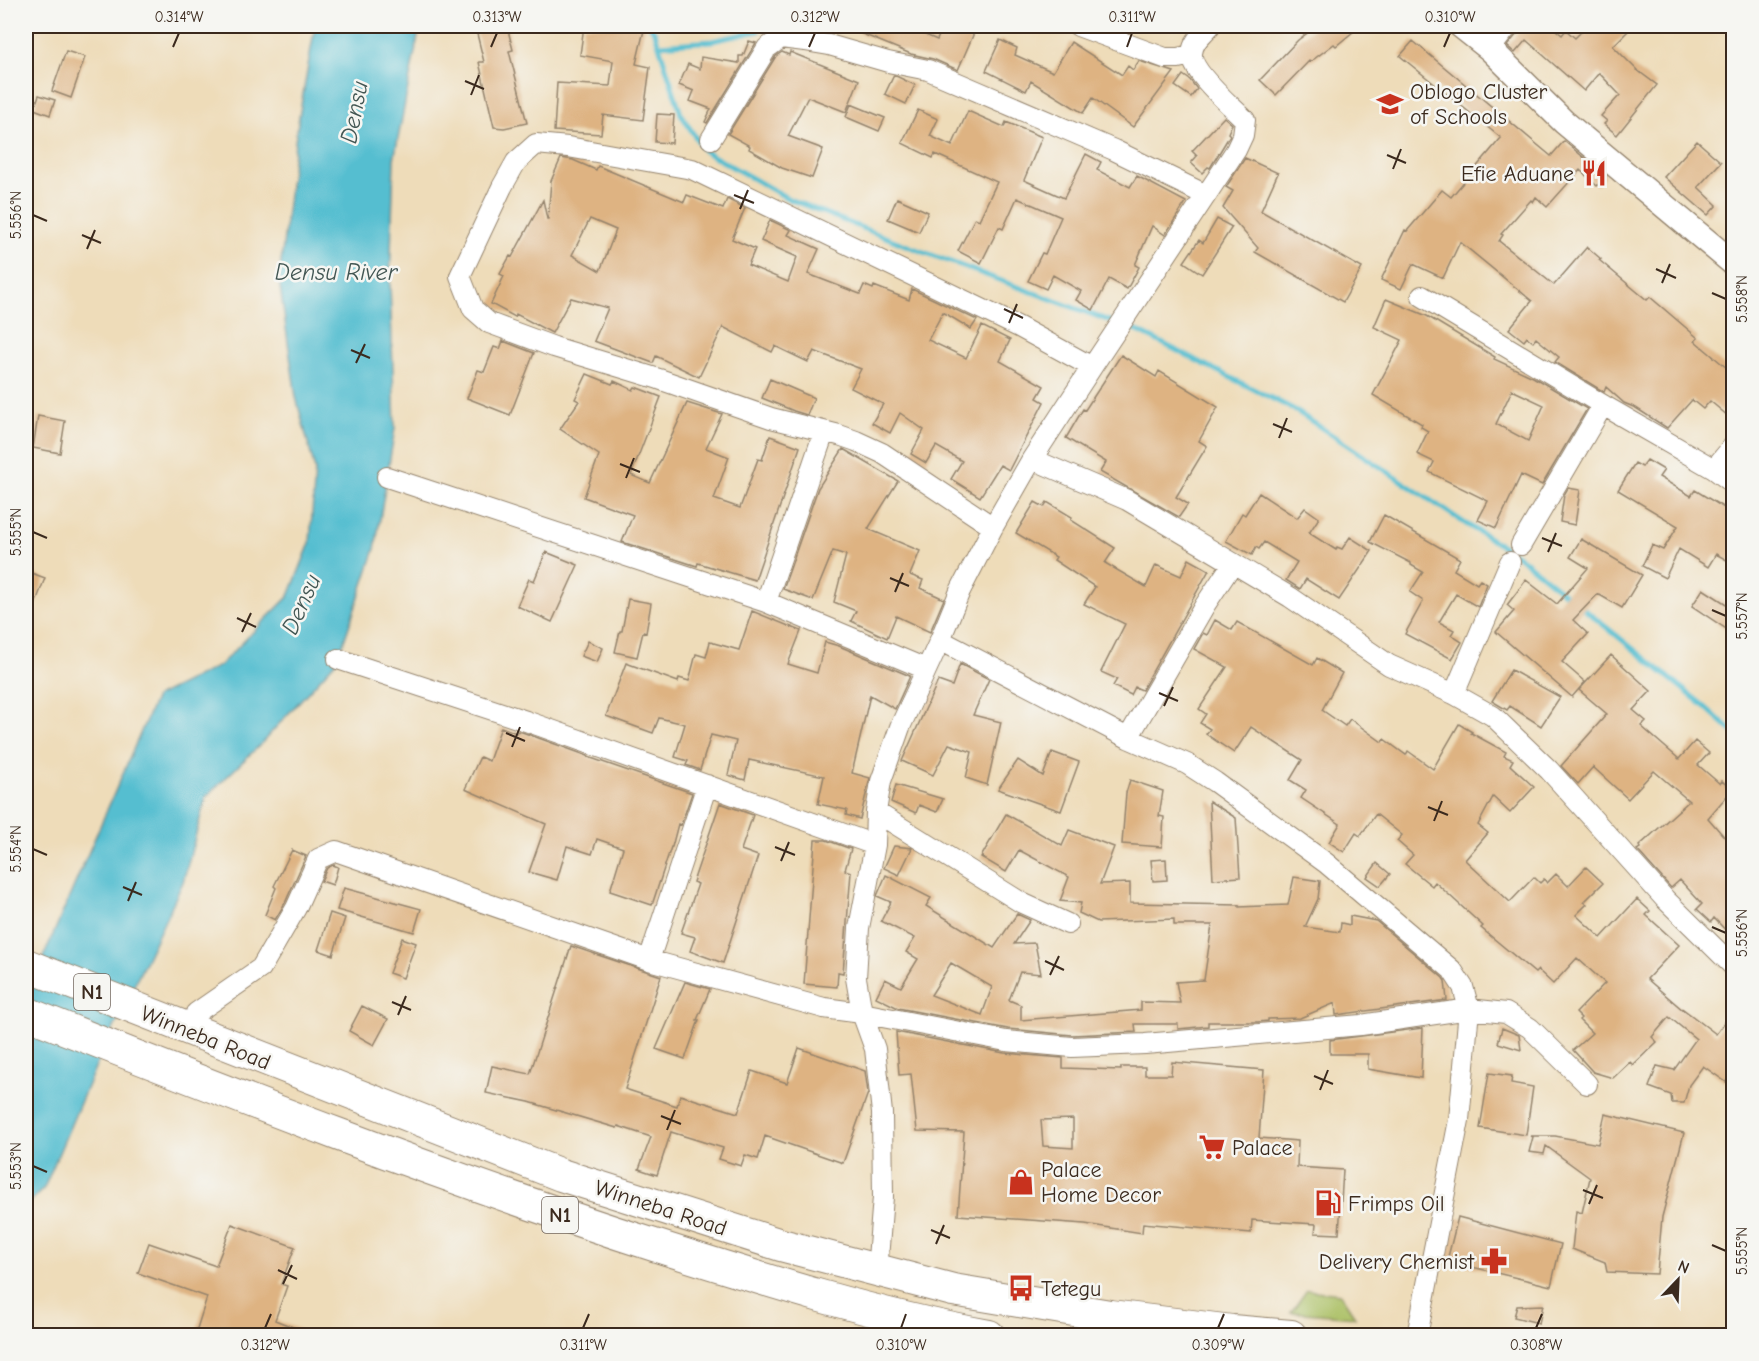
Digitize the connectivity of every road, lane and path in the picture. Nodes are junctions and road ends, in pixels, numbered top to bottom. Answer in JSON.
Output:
{"nodes":[{"id":1,"x":1078,"y":26,"type":"edge"},
{"id":2,"x":1210,"y":26,"type":"edge"},
{"id":3,"x":1461,"y":26,"type":"edge"},
{"id":4,"x":1508,"y":26,"type":"edge"},
{"id":5,"x":779,"y":32,"type":"edge"},
{"id":6,"x":1490,"y":49,"type":"junction"},
{"id":7,"x":1191,"y":55,"type":"junction"},
{"id":8,"x":711,"y":140,"type":"dead end"},
{"id":9,"x":1206,"y":195,"type":"junction"},
{"id":10,"x":1734,"y":264,"type":"edge"},
{"id":11,"x":1422,"y":296,"type":"dead end"},
{"id":12,"x":1092,"y":367,"type":"junction"},
{"id":13,"x":1603,"y":405,"type":"junction"},
{"id":14,"x":824,"y":432,"type":"junction"},
{"id":15,"x":1734,"y":445,"type":"edge"},
{"id":16,"x":1032,"y":459,"type":"junction"},
{"id":17,"x":1714,"y":468,"type":"junction"},
{"id":18,"x":387,"y":477,"type":"dead end"},
{"id":19,"x":1734,"y":484,"type":"edge"},
{"id":20,"x":993,"y":527,"type":"junction"},
{"id":21,"x":1521,"y":545,"type":"dead end"},
{"id":22,"x":1510,"y":562,"type":"dead end"},
{"id":23,"x":1233,"y":563,"type":"junction"},
{"id":24,"x":766,"y":602,"type":"junction"},
{"id":25,"x":940,"y":640,"type":"junction"},
{"id":26,"x":338,"y":659,"type":"dead end"},
{"id":27,"x":926,"y":669,"type":"junction"},
{"id":28,"x":1455,"y":694,"type":"junction"},
{"id":29,"x":1128,"y":738,"type":"junction"},
{"id":30,"x":706,"y":785,"type":"junction"},
{"id":31,"x":876,"y":812,"type":"junction"},
{"id":32,"x":875,"y":845,"type":"junction"},
{"id":33,"x":1068,"y":924,"type":"dead end"},
{"id":34,"x":650,"y":960,"type":"junction"},
{"id":35,"x":26,"y":965,"type":"edge"},
{"id":36,"x":1734,"y":967,"type":"edge"},
{"id":37,"x":1469,"y":1009,"type":"junction"},
{"id":38,"x":26,"y":1013,"type":"edge"},
{"id":39,"x":196,"y":1013,"type":"dead end"},
{"id":40,"x":862,"y":1013,"type":"junction"},
{"id":41,"x":1587,"y":1084,"type":"dead end"},
{"id":42,"x":877,"y":1272,"type":"junction"},
{"id":43,"x":989,"y":1335,"type":"edge"},
{"id":44,"x":1291,"y":1335,"type":"edge"},
{"id":45,"x":1417,"y":1335,"type":"edge"}],
"edges":[{"from":1,"to":7,"type":"street"},
{"from":2,"to":7,"type":"street"},
{"from":3,"to":6,"type":"street"},
{"from":4,"to":6,"type":"street"},
{"from":5,"to":8,"type":"street"},
{"from":5,"to":9,"type":"street"},
{"from":6,"to":10,"type":"street"},
{"from":7,"to":9,"type":"street"},
{"from":9,"to":12,"type":"street"},
{"from":11,"to":13,"type":"street"},
{"from":12,"to":14,"type":"street"},
{"from":12,"to":16,"type":"street"},
{"from":13,"to":17,"type":"street"},
{"from":13,"to":21,"type":"street"},
{"from":14,"to":20,"type":"street"},
{"from":14,"to":24,"type":"street"},
{"from":15,"to":17,"type":"street"},
{"from":16,"to":20,"type":"street"},
{"from":16,"to":23,"type":"street"},
{"from":17,"to":19,"type":"street"},
{"from":18,"to":24,"type":"street"},
{"from":20,"to":25,"type":"street"},
{"from":22,"to":28,"type":"street"},
{"from":23,"to":28,"type":"street"},
{"from":23,"to":29,"type":"street"},
{"from":24,"to":27,"type":"street"},
{"from":25,"to":27,"type":"street"},
{"from":25,"to":29,"type":"street"},
{"from":26,"to":30,"type":"street"},
{"from":27,"to":31,"type":"street"},
{"from":28,"to":36,"type":"street"},
{"from":29,"to":37,"type":"street"},
{"from":30,"to":32,"type":"street"},
{"from":30,"to":34,"type":"street"},
{"from":31,"to":32,"type":"street"},
{"from":31,"to":33,"type":"street"},
{"from":32,"to":40,"type":"street"},
{"from":34,"to":39,"type":"street"},
{"from":34,"to":40,"type":"street"},
{"from":35,"to":42,"type":"highway","name":"Winneba Road","number":"N1"},
{"from":37,"to":40,"type":"street"},
{"from":37,"to":41,"type":"street"},
{"from":37,"to":45,"type":"street"},
{"from":38,"to":43,"type":"highway","name":"Winneba Road","number":"N1"},
{"from":40,"to":42,"type":"street"},
{"from":42,"to":44,"type":"highway","name":"Winneba Road","number":"N1"}]}
